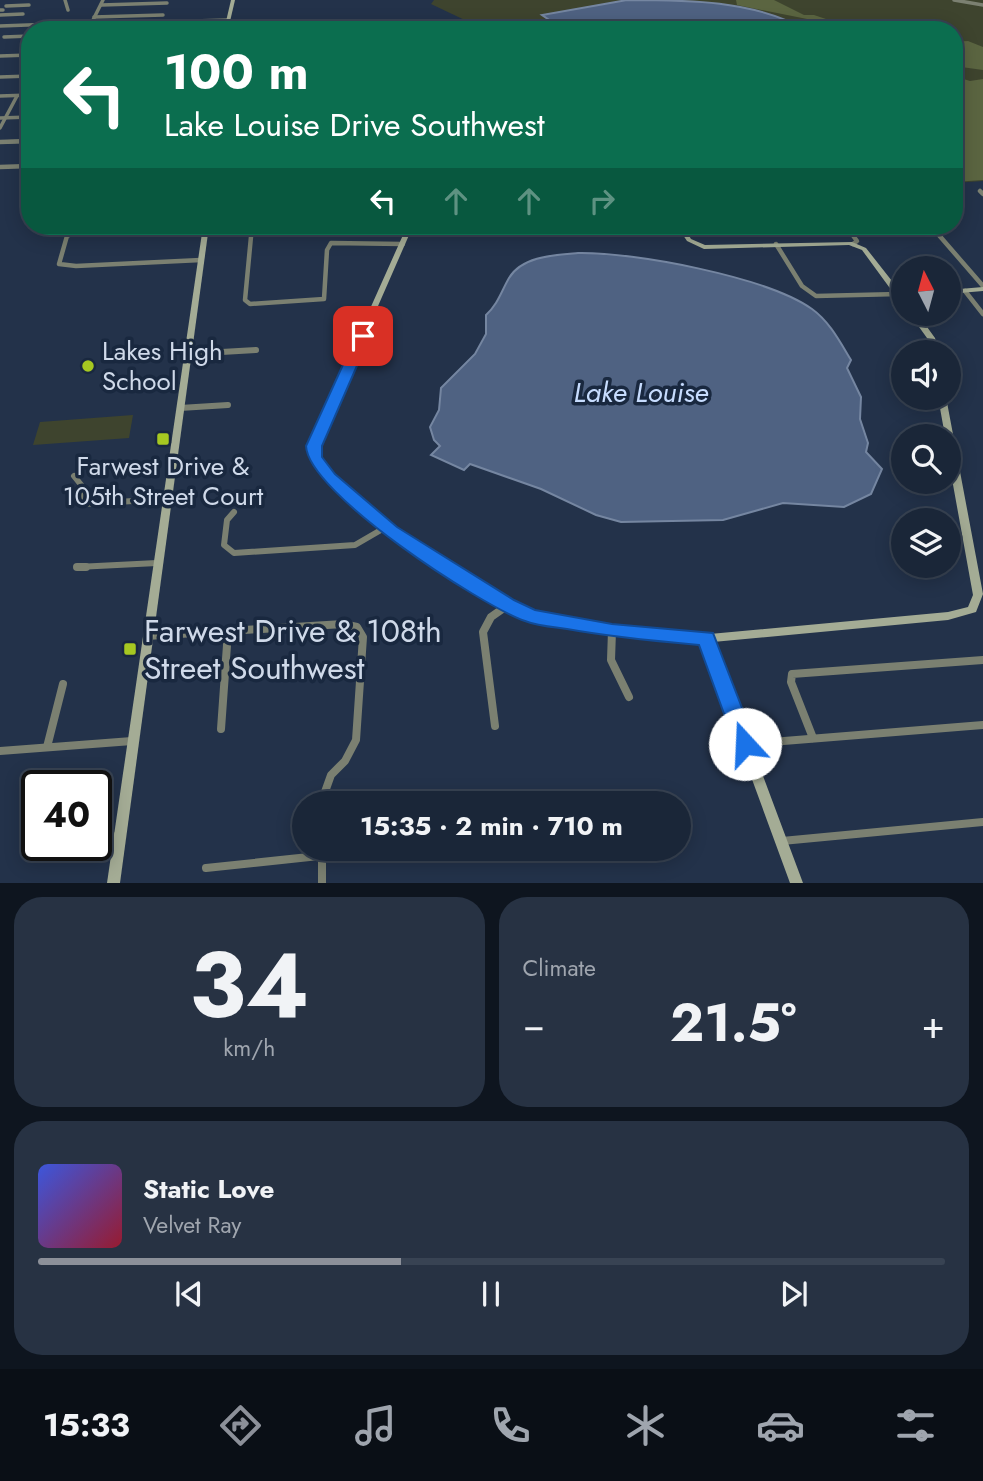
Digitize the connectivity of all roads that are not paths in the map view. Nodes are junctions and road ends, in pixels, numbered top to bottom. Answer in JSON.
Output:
{"nodes":[{"id":1,"x":10,"y":0,"type":"edge"},
{"id":2,"x":65,"y":0,"type":"edge"},
{"id":3,"x":103,"y":0,"type":"edge"},
{"id":4,"x":233,"y":0,"type":"edge"},
{"id":5,"x":954,"y":0,"type":"edge"},
{"id":6,"x":167,"y":3,"type":"dead end"},
{"id":7,"x":29,"y":5,"type":"dead end"},
{"id":8,"x":101,"y":5,"type":"junction"},
{"id":9,"x":983,"y":5,"type":"edge"},
{"id":10,"x":68,"y":10,"type":"dead end"},
{"id":11,"x":2,"y":11,"type":"edge"},
{"id":12,"x":23,"y":14,"type":"dead end"},
{"id":13,"x":163,"y":15,"type":"dead end"},
{"id":14,"x":94,"y":17,"type":"junction"},
{"id":15,"x":228,"y":20,"type":"joint"},
{"id":16,"x":93,"y":21,"type":"edge"},
{"id":17,"x":193,"y":21,"type":"edge"},
{"id":18,"x":18,"y":25,"type":"junction"},
{"id":19,"x":21,"y":25,"type":"edge"},
{"id":20,"x":0,"y":26,"type":"edge"},
{"id":21,"x":10,"y":36,"type":"junction"},
{"id":22,"x":21,"y":36,"type":"edge"},
{"id":23,"x":4,"y":37,"type":"dead end"},
{"id":24,"x":21,"y":55,"type":"edge"},
{"id":25,"x":0,"y":56,"type":"edge"},
{"id":26,"x":21,"y":77,"type":"edge"},
{"id":27,"x":0,"y":78,"type":"edge"},
{"id":28,"x":0,"y":96,"type":"edge"},
{"id":29,"x":17,"y":96,"type":"junction"},
{"id":30,"x":21,"y":96,"type":"edge"},
{"id":31,"x":21,"y":117,"type":"edge"},
{"id":32,"x":3,"y":118,"type":"edge"},
{"id":33,"x":0,"y":128,"type":"edge"},
{"id":34,"x":21,"y":141,"type":"edge"},
{"id":35,"x":0,"y":142,"type":"edge"},
{"id":36,"x":21,"y":166,"type":"edge"},
{"id":37,"x":0,"y":167,"type":"edge"},
{"id":38,"x":70,"y":235,"type":"edge"},
{"id":39,"x":205,"y":235,"type":"edge"},
{"id":40,"x":251,"y":235,"type":"edge"},
{"id":41,"x":407,"y":235,"type":"edge"},
{"id":42,"x":686,"y":235,"type":"edge"},
{"id":43,"x":853,"y":235,"type":"edge"},
{"id":44,"x":939,"y":235,"type":"edge"},
{"id":45,"x":404,"y":244,"type":"junction"},
{"id":46,"x":776,"y":244,"type":"junction"},
{"id":47,"x":853,"y":244,"type":"junction"},
{"id":48,"x":201,"y":260,"type":"junction"},
{"id":49,"x":891,"y":282,"type":"edge"},
{"id":50,"x":983,"y":288,"type":"edge"},
{"id":51,"x":961,"y":291,"type":"edge"},
{"id":52,"x":965,"y":291,"type":"junction"},
{"id":53,"x":891,"y":296,"type":"edge"},
{"id":54,"x":983,"y":314,"type":"edge"},
{"id":55,"x":256,"y":350,"type":"dead end"},
{"id":56,"x":187,"y":354,"type":"junction"},
{"id":57,"x":228,"y":405,"type":"dead end"},
{"id":58,"x":180,"y":408,"type":"junction"},
{"id":59,"x":944,"y":410,"type":"edge"},
{"id":60,"x":74,"y":477,"type":"dead end"},
{"id":61,"x":166,"y":499,"type":"junction"},
{"id":62,"x":234,"y":512,"type":"dead end"},
{"id":63,"x":386,"y":527,"type":"junction"},
{"id":64,"x":157,"y":563,"type":"junction"},
{"id":65,"x":77,"y":567,"type":"dead end"},
{"id":66,"x":508,"y":605,"type":"junction"},
{"id":67,"x":228,"y":631,"type":"junction"},
{"id":68,"x":612,"y":631,"type":"junction"},
{"id":69,"x":146,"y":636,"type":"junction"},
{"id":70,"x":706,"y":638,"type":"junction"},
{"id":71,"x":983,"y":660,"type":"edge"},
{"id":72,"x":63,"y":684,"type":"dead end"},
{"id":73,"x":629,"y":697,"type":"dead end"},
{"id":74,"x":983,"y":725,"type":"edge"},
{"id":75,"x":495,"y":726,"type":"dead end"},
{"id":76,"x":221,"y":729,"type":"dead end"},
{"id":77,"x":813,"y":738,"type":"junction"},
{"id":78,"x":132,"y":741,"type":"junction"},
{"id":79,"x":745,"y":744,"type":"junction"},
{"id":80,"x":47,"y":747,"type":"junction"},
{"id":81,"x":0,"y":751,"type":"edge"},
{"id":82,"x":325,"y":791,"type":"edge"},
{"id":83,"x":983,"y":822,"type":"edge"},
{"id":84,"x":120,"y":836,"type":"junction"},
{"id":85,"x":112,"y":837,"type":"edge"},
{"id":86,"x":782,"y":841,"type":"junction"},
{"id":87,"x":292,"y":856,"type":"edge"},
{"id":88,"x":322,"y":861,"type":"edge"},
{"id":89,"x":206,"y":868,"type":"dead end"},
{"id":90,"x":113,"y":883,"type":"edge"},
{"id":91,"x":322,"y":883,"type":"edge"},
{"id":92,"x":797,"y":883,"type":"edge"}],
"edges":[{"from":1,"to":11,"type":"street"},
{"from":2,"to":10,"type":"street"},
{"from":3,"to":8,"type":"street"},
{"from":4,"to":15,"type":"street"},
{"from":5,"to":9,"type":"street"},
{"from":6,"to":8,"type":"street"},
{"from":7,"to":11,"type":"street"},
{"from":8,"to":14,"type":"street"},
{"from":11,"to":12,"type":"street"},
{"from":13,"to":14,"type":"street"},
{"from":14,"to":16,"type":"street"},
{"from":15,"to":17,"type":"street"},
{"from":18,"to":19,"type":"street"},
{"from":18,"to":20,"type":"street"},
{"from":18,"to":21,"type":"street"},
{"from":21,"to":22,"type":"street"},
{"from":21,"to":23,"type":"street"},
{"from":24,"to":25,"type":"street"},
{"from":26,"to":27,"type":"street"},
{"from":28,"to":29,"type":"street"},
{"from":29,"to":30,"type":"street"},
{"from":29,"to":32,"type":"street"},
{"from":31,"to":32,"type":"street"},
{"from":32,"to":33,"type":"street"},
{"from":34,"to":35,"type":"street"},
{"from":36,"to":37,"type":"street"},
{"from":38,"to":48,"type":"street"},
{"from":39,"to":48,"type":"street"},
{"from":40,"to":45,"type":"street"},
{"from":41,"to":45,"type":"street"},
{"from":42,"to":46,"type":"street"},
{"from":43,"to":47,"type":"street"},
{"from":44,"to":50,"type":"street"},
{"from":45,"to":63,"type":"street"},
{"from":46,"to":47,"type":"street"},
{"from":46,"to":53,"type":"street"},
{"from":47,"to":49,"type":"street"},
{"from":48,"to":56,"type":"street"},
{"from":50,"to":52,"type":"street"},
{"from":51,"to":52,"type":"street"},
{"from":52,"to":54,"type":"street"},
{"from":55,"to":56,"type":"street"},
{"from":56,"to":58,"type":"street"},
{"from":57,"to":58,"type":"street"},
{"from":58,"to":61,"type":"street"},
{"from":59,"to":70,"type":"street"},
{"from":60,"to":61,"type":"street"},
{"from":61,"to":64,"type":"street"},
{"from":62,"to":63,"type":"street"},
{"from":63,"to":66,"type":"street"},
{"from":64,"to":65,"type":"street"},
{"from":64,"to":69,"type":"street"},
{"from":66,"to":68,"type":"street"},
{"from":66,"to":75,"type":"street"},
{"from":67,"to":69,"type":"street"},
{"from":67,"to":76,"type":"street"},
{"from":67,"to":82,"type":"street"},
{"from":68,"to":70,"type":"street"},
{"from":68,"to":73,"type":"street"},
{"from":69,"to":78,"type":"street"},
{"from":70,"to":79,"type":"street"},
{"from":71,"to":77,"type":"street"},
{"from":72,"to":80,"type":"street"},
{"from":74,"to":77,"type":"street"},
{"from":77,"to":79,"type":"street"},
{"from":78,"to":80,"type":"street"},
{"from":78,"to":84,"type":"street"},
{"from":79,"to":86,"type":"street"},
{"from":80,"to":81,"type":"street"},
{"from":83,"to":86,"type":"street"},
{"from":84,"to":85,"type":"street"},
{"from":84,"to":90,"type":"street"},
{"from":86,"to":92,"type":"street"},
{"from":87,"to":89,"type":"street"},
{"from":88,"to":91,"type":"street"}]}
